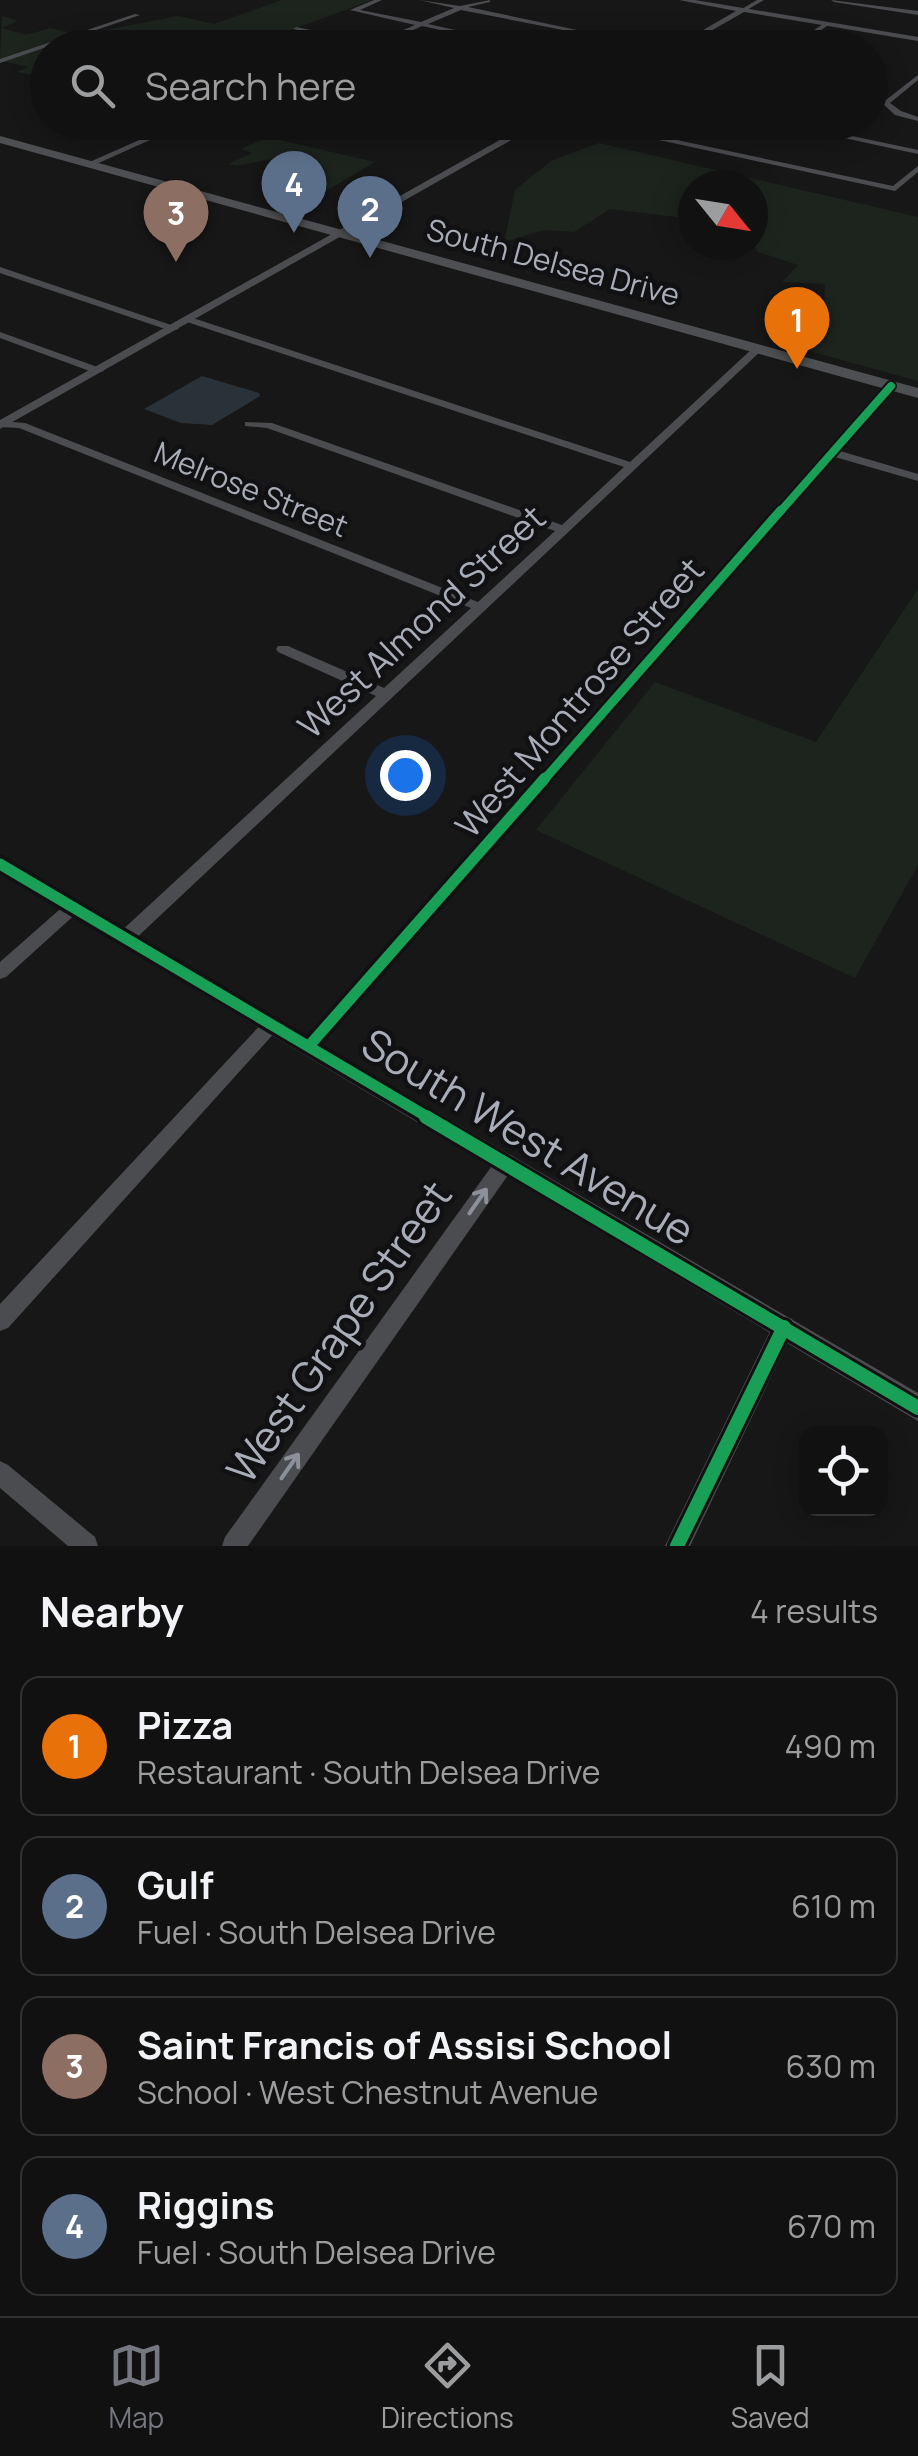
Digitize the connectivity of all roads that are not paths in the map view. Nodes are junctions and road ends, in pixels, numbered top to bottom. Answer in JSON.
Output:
{"nodes":[{"id":1,"x":379,"y":0,"type":"edge"},
{"id":2,"x":422,"y":0,"type":"edge"},
{"id":3,"x":682,"y":0,"type":"edge"},
{"id":4,"x":761,"y":0,"type":"edge"},
{"id":5,"x":834,"y":0,"type":"edge"},
{"id":6,"x":488,"y":1,"type":"edge"},
{"id":7,"x":462,"y":7,"type":"junction"},
{"id":8,"x":743,"y":10,"type":"junction"},
{"id":9,"x":918,"y":14,"type":"edge"},
{"id":10,"x":137,"y":16,"type":"dead end"},
{"id":11,"x":827,"y":24,"type":"junction"},
{"id":12,"x":419,"y":25,"type":"junction"},
{"id":13,"x":296,"y":29,"type":"dead end"},
{"id":14,"x":94,"y":30,"type":"edge"},
{"id":15,"x":300,"y":30,"type":"edge"},
{"id":16,"x":407,"y":30,"type":"edge"},
{"id":17,"x":444,"y":30,"type":"edge"},
{"id":18,"x":574,"y":30,"type":"edge"},
{"id":19,"x":707,"y":30,"type":"edge"},
{"id":20,"x":818,"y":30,"type":"edge"},
{"id":21,"x":863,"y":30,"type":"edge"},
{"id":22,"x":888,"y":34,"type":"edge"},
{"id":23,"x":918,"y":39,"type":"edge"},
{"id":24,"x":30,"y":51,"type":"edge"},
{"id":25,"x":0,"y":61,"type":"edge"},
{"id":26,"x":918,"y":77,"type":"edge"},
{"id":27,"x":888,"y":101,"type":"edge"},
{"id":28,"x":888,"y":105,"type":"edge"},
{"id":29,"x":918,"y":118,"type":"edge"},
{"id":30,"x":0,"y":139,"type":"edge"},
{"id":31,"x":146,"y":140,"type":"edge"},
{"id":32,"x":506,"y":140,"type":"edge"},
{"id":33,"x":665,"y":140,"type":"edge"},
{"id":34,"x":860,"y":140,"type":"edge"},
{"id":35,"x":918,"y":152,"type":"edge"},
{"id":36,"x":90,"y":164,"type":"junction"},
{"id":37,"x":918,"y":168,"type":"edge"},
{"id":38,"x":340,"y":233,"type":"junction"},
{"id":39,"x":0,"y":270,"type":"edge"},
{"id":40,"x":190,"y":320,"type":"junction"},
{"id":41,"x":174,"y":329,"type":"junction"},
{"id":42,"x":0,"y":334,"type":"edge"},
{"id":43,"x":758,"y":348,"type":"junction"},
{"id":44,"x":99,"y":371,"type":"junction"},
{"id":45,"x":891,"y":386,"type":"junction"},
{"id":46,"x":918,"y":393,"type":"edge"},
{"id":47,"x":1,"y":424,"type":"edge"},
{"id":48,"x":248,"y":424,"type":"dead end"},
{"id":49,"x":832,"y":452,"type":"junction"},
{"id":50,"x":632,"y":466,"type":"junction"},
{"id":51,"x":918,"y":478,"type":"edge"},
{"id":52,"x":565,"y":530,"type":"junction"},
{"id":53,"x":480,"y":608,"type":"junction"},
{"id":54,"x":283,"y":649,"type":"dead end"},
{"id":55,"x":386,"y":695,"type":"junction"},
{"id":56,"x":0,"y":864,"type":"edge"},
{"id":57,"x":73,"y":907,"type":"junction"},
{"id":58,"x":126,"y":938,"type":"junction"},
{"id":59,"x":0,"y":972,"type":"edge"},
{"id":60,"x":272,"y":1024,"type":"junction"},
{"id":61,"x":309,"y":1046,"type":"junction"},
{"id":62,"x":506,"y":1162,"type":"junction"},
{"id":63,"x":0,"y":1320,"type":"edge"},
{"id":64,"x":784,"y":1327,"type":"junction"},
{"id":65,"x":918,"y":1408,"type":"edge"},
{"id":66,"x":0,"y":1473,"type":"edge"},
{"id":67,"x":86,"y":1546,"type":"edge"},
{"id":68,"x":234,"y":1546,"type":"edge"},
{"id":69,"x":677,"y":1546,"type":"edge"}],
"edges":[{"from":1,"to":12,"type":"street"},
{"from":2,"to":7,"type":"street"},
{"from":3,"to":8,"type":"street"},
{"from":4,"to":8,"type":"street"},
{"from":5,"to":9,"type":"street"},
{"from":6,"to":7,"type":"street"},
{"from":7,"to":12,"type":"street"},
{"from":7,"to":18,"type":"street"},
{"from":8,"to":11,"type":"street"},
{"from":8,"to":19,"type":"street"},
{"from":10,"to":14,"type":"street"},
{"from":11,"to":20,"type":"street"},
{"from":11,"to":21,"type":"street"},
{"from":12,"to":16,"type":"street"},
{"from":12,"to":17,"type":"street"},
{"from":13,"to":15,"type":"street"},
{"from":22,"to":23,"type":"street"},
{"from":24,"to":25,"type":"street"},
{"from":26,"to":27,"type":"street"},
{"from":28,"to":29,"type":"street"},
{"from":30,"to":36,"type":"main road","name":"South Delsea Drive"},
{"from":31,"to":36,"type":"street"},
{"from":32,"to":38,"type":"street"},
{"from":33,"to":37,"type":"street"},
{"from":34,"to":35,"type":"street"},
{"from":36,"to":38,"type":"main road","name":"South Delsea Drive"},
{"from":38,"to":40,"type":"street"},
{"from":38,"to":43,"type":"main road","name":"South Delsea Drive"},
{"from":39,"to":41,"type":"street"},
{"from":40,"to":41,"type":"street"},
{"from":40,"to":50,"type":"street"},
{"from":41,"to":44,"type":"street"},
{"from":42,"to":44,"type":"street"},
{"from":43,"to":45,"type":"main road","name":"South Delsea Drive"},
{"from":43,"to":50,"type":"street","name":"West Almond Street"},
{"from":44,"to":47,"type":"street"},
{"from":45,"to":46,"type":"main road","name":"South Delsea Drive"},
{"from":45,"to":49,"type":"street","name":"West Montrose Street"},
{"from":47,"to":53,"type":"street","name":"Melrose Street"},
{"from":48,"to":52,"type":"street"},
{"from":49,"to":51,"type":"street"},
{"from":49,"to":61,"type":"street","name":"West Montrose Street"},
{"from":50,"to":52,"type":"street","name":"West Almond Street"},
{"from":52,"to":53,"type":"street","name":"West Almond Street"},
{"from":53,"to":55,"type":"street","name":"West Almond Street"},
{"from":54,"to":55,"type":"street"},
{"from":55,"to":58,"type":"street","name":"West Almond Street"},
{"from":56,"to":57,"type":"street","name":"South West Avenue"},
{"from":57,"to":58,"type":"street","name":"South West Avenue"},
{"from":57,"to":59,"type":"street"},
{"from":58,"to":60,"type":"street","name":"South West Avenue"},
{"from":60,"to":61,"type":"street","name":"South West Avenue"},
{"from":60,"to":63,"type":"street"},
{"from":61,"to":62,"type":"street","name":"South West Avenue"},
{"from":62,"to":64,"type":"street","name":"South West Avenue"},
{"from":68,"to":62,"type":"street","name":"West Grape Street","one_way":true},
{"from":64,"to":65,"type":"street","name":"South West Avenue"},
{"from":64,"to":69,"type":"street"},
{"from":66,"to":67,"type":"street"}]}
